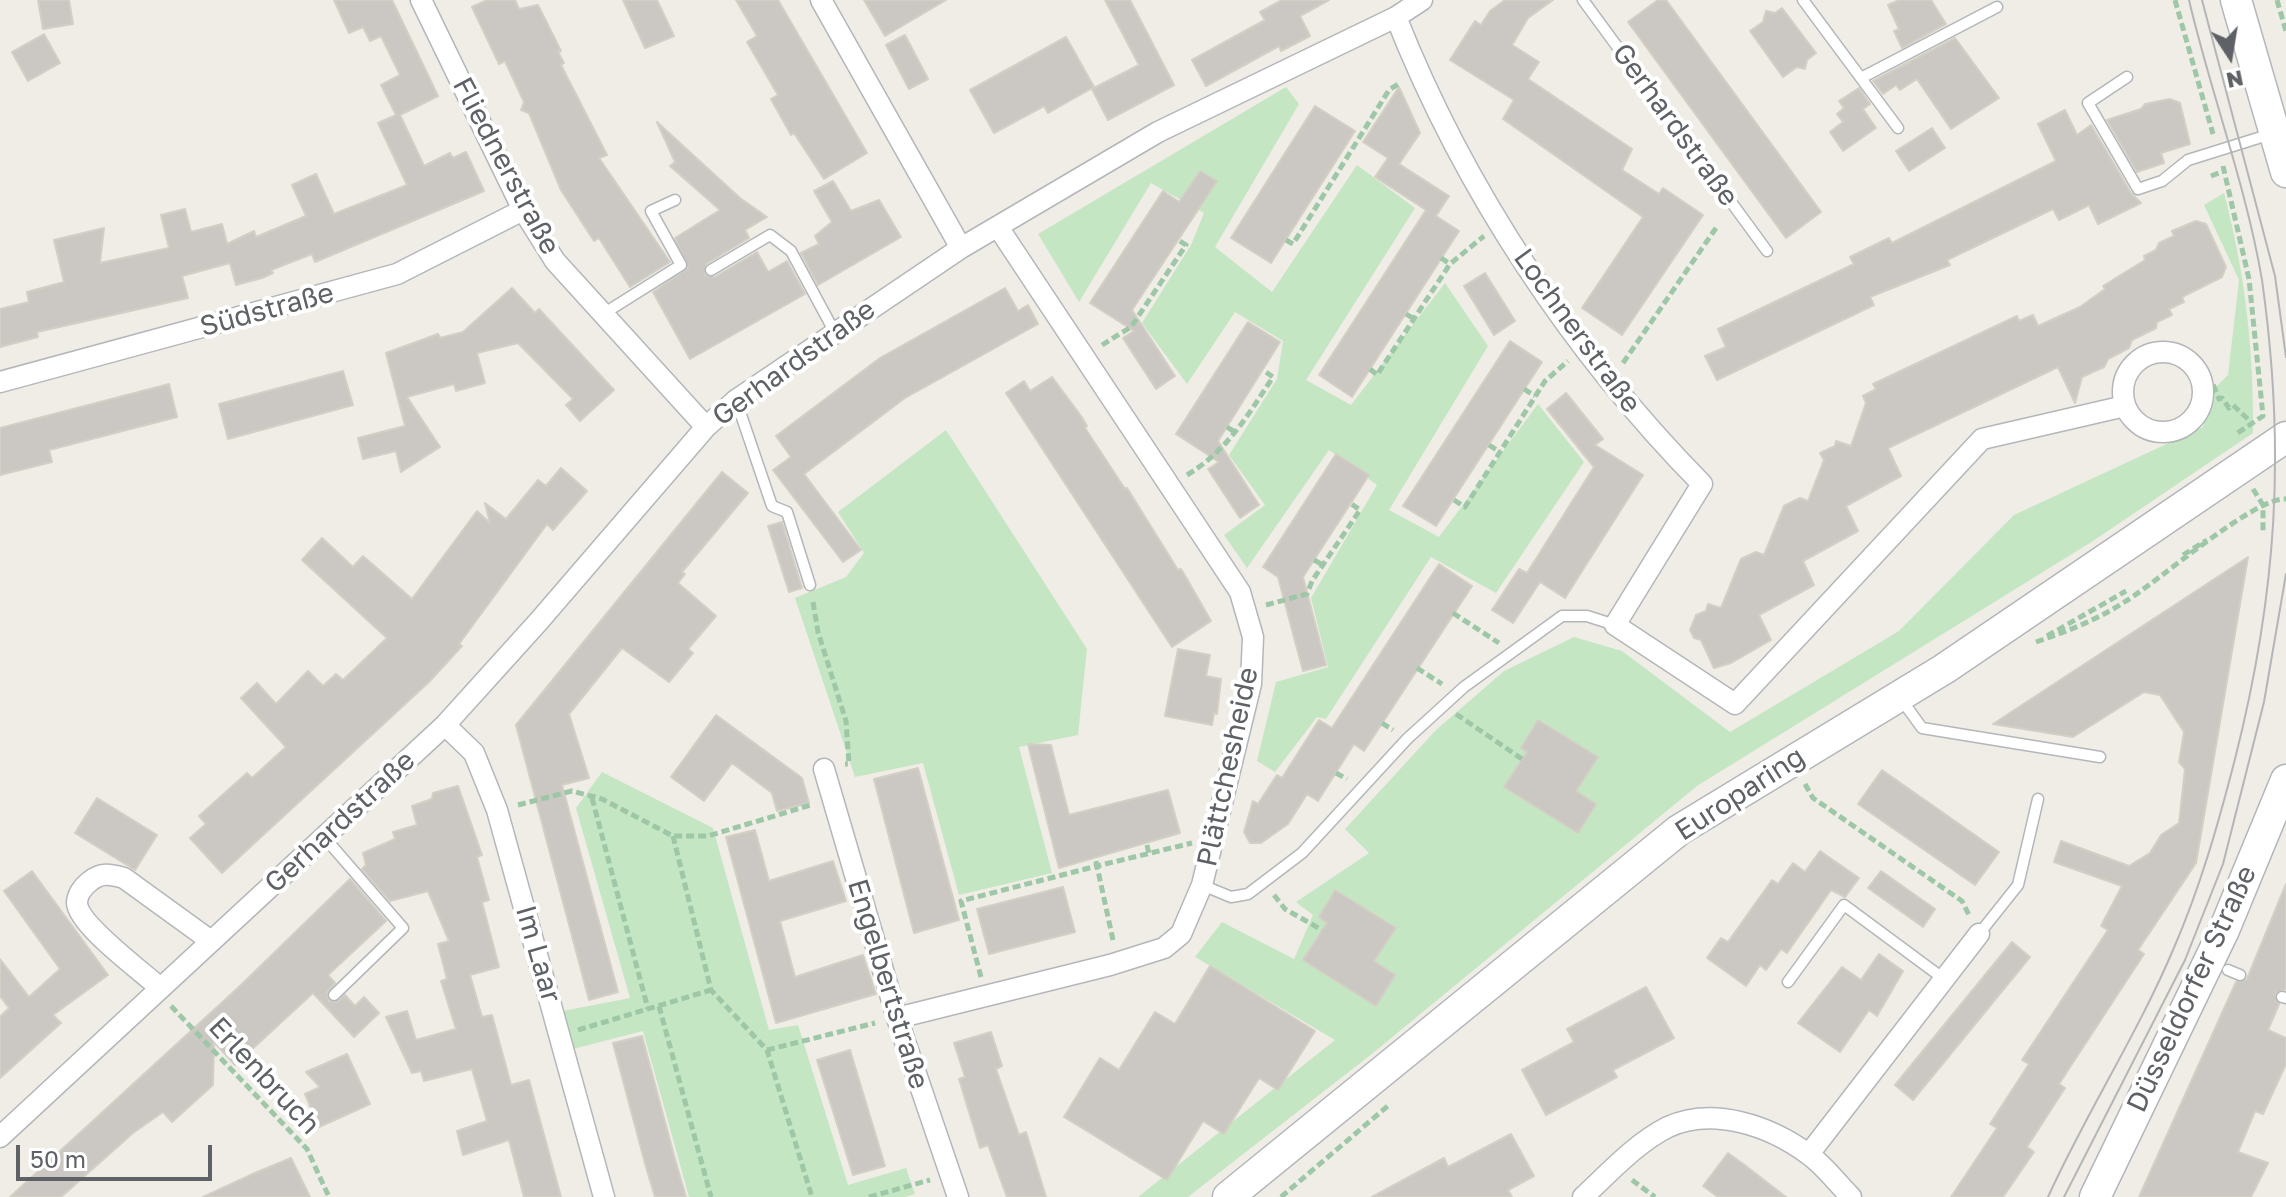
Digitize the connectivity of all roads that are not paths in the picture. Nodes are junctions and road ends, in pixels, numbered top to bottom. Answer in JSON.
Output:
{"nodes":[{"id":1,"x":421,"y":0,"type":"edge"},
{"id":2,"x":821,"y":0,"type":"edge"},
{"id":3,"x":1422,"y":0,"type":"edge"},
{"id":4,"x":1583,"y":0,"type":"edge"},
{"id":5,"x":1803,"y":0,"type":"edge"},
{"id":6,"x":2236,"y":0,"type":"edge"},
{"id":7,"x":1997,"y":7,"type":"dead end"},
{"id":8,"x":1396,"y":17,"type":"junction"},
{"id":9,"x":2127,"y":77,"type":"dead end"},
{"id":10,"x":1861,"y":78,"type":"junction"},
{"id":11,"x":1898,"y":128,"type":"dead end"},
{"id":12,"x":2276,"y":132,"type":"junction"},
{"id":13,"x":2286,"y":172,"type":"edge"},
{"id":14,"x":675,"y":200,"type":"dead end"},
{"id":15,"x":523,"y":210,"type":"junction"},
{"id":16,"x":998,"y":227,"type":"junction"},
{"id":17,"x":961,"y":248,"type":"junction"},
{"id":18,"x":1767,"y":251,"type":"dead end"},
{"id":19,"x":711,"y":270,"type":"dead end"},
{"id":20,"x":603,"y":314,"type":"junction"},
{"id":21,"x":834,"y":331,"type":"junction"},
{"id":22,"x":0,"y":382,"type":"edge"},
{"id":23,"x":736,"y":400,"type":"junction"},
{"id":24,"x":2125,"y":406,"type":"junction"},
{"id":25,"x":706,"y":427,"type":"junction"},
{"id":26,"x":2286,"y":437,"type":"edge"},
{"id":27,"x":810,"y":585,"type":"road end"},
{"id":28,"x":1615,"y":625,"type":"junction"},
{"id":29,"x":1897,"y":695,"type":"junction"},
{"id":30,"x":445,"y":725,"type":"junction"},
{"id":31,"x":2100,"y":757,"type":"dead end"},
{"id":32,"x":824,"y":769,"type":"road end"},
{"id":33,"x":2286,"y":780,"type":"edge"},
{"id":34,"x":2038,"y":799,"type":"dead end"},
{"id":35,"x":325,"y":838,"type":"junction"},
{"id":36,"x":1202,"y":885,"type":"junction"},
{"id":37,"x":1979,"y":934,"type":"joint"},
{"id":38,"x":211,"y":941,"type":"junction"},
{"id":39,"x":2228,"y":970,"type":"dead end"},
{"id":40,"x":2240,"y":975,"type":"dead end"},
{"id":41,"x":1946,"y":981,"type":"junction"},
{"id":42,"x":1788,"y":982,"type":"dead end"},
{"id":43,"x":159,"y":989,"type":"junction"},
{"id":44,"x":334,"y":995,"type":"dead end"},
{"id":45,"x":897,"y":1018,"type":"junction"},
{"id":46,"x":0,"y":1137,"type":"edge"},
{"id":47,"x":1809,"y":1154,"type":"junction"},
{"id":48,"x":604,"y":1197,"type":"edge"},
{"id":49,"x":958,"y":1197,"type":"edge"},
{"id":50,"x":1228,"y":1197,"type":"edge"},
{"id":51,"x":1583,"y":1197,"type":"edge"},
{"id":52,"x":1851,"y":1197,"type":"edge"},
{"id":53,"x":2095,"y":1197,"type":"edge"}],
"edges":[{"from":1,"to":15,"type":"street","name":"Fliednerstraße"},
{"from":2,"to":17,"type":"street"},
{"from":3,"to":8,"type":"street","name":"Gerhardstraße"},
{"from":4,"to":18,"type":"lane","name":"Gerhardstraße"},
{"from":5,"to":10,"type":"lane"},
{"from":6,"to":12,"type":"main road"},
{"from":7,"to":10,"type":"lane"},
{"from":8,"to":16,"type":"street","name":"Gerhardstraße"},
{"from":8,"to":28,"type":"street","name":"Lochnerstraße"},
{"from":9,"to":12,"type":"lane"},
{"from":10,"to":11,"type":"lane"},
{"from":12,"to":13,"type":"main road"},
{"from":14,"to":20,"type":"lane"},
{"from":15,"to":20,"type":"street","name":"Fliednerstraße"},
{"from":15,"to":22,"type":"street","name":"Südstraße"},
{"from":16,"to":17,"type":"street","name":"Gerhardstraße"},
{"from":16,"to":36,"type":"street","name":"Plättchesheide"},
{"from":17,"to":21,"type":"street","name":"Gerhardstraße"},
{"from":19,"to":21,"type":"lane"},
{"from":20,"to":25,"type":"street","name":"Fliednerstraße"},
{"from":21,"to":23,"type":"street","name":"Gerhardstraße"},
{"from":23,"to":25,"type":"street","name":"Gerhardstraße"},
{"from":23,"to":27,"type":"lane"},
{"from":24,"to":24,"type":"street"},
{"from":24,"to":28,"type":"street"},
{"from":25,"to":30,"type":"street","name":"Gerhardstraße"},
{"from":26,"to":29,"type":"main road","name":"Europaring"},
{"from":28,"to":36,"type":"lane"},
{"from":29,"to":31,"type":"lane"},
{"from":29,"to":50,"type":"main road","name":"Europaring"},
{"from":30,"to":35,"type":"street","name":"Gerhardstraße"},
{"from":30,"to":48,"type":"street","name":"Im Laar"},
{"from":32,"to":45,"type":"street","name":"Engelbertstraße"},
{"from":33,"to":53,"type":"main road","name":"Düsseldorfer Straße"},
{"from":34,"to":37,"type":"lane"},
{"from":35,"to":38,"type":"street","name":"Gerhardstraße"},
{"from":35,"to":44,"type":"lane"},
{"from":36,"to":45,"type":"street","name":"Plättchesheide"},
{"from":37,"to":41,"type":"street"},
{"from":38,"to":43,"type":"street","name":"Gerhardstraße"},
{"from":38,"to":43,"type":"street"},
{"from":39,"to":40,"type":"lane"},
{"from":41,"to":42,"type":"lane"},
{"from":41,"to":47,"type":"street"},
{"from":43,"to":46,"type":"street","name":"Gerhardstraße"},
{"from":45,"to":49,"type":"street","name":"Engelbertstraße"},
{"from":47,"to":51,"type":"street"},
{"from":47,"to":52,"type":"street"}]}
